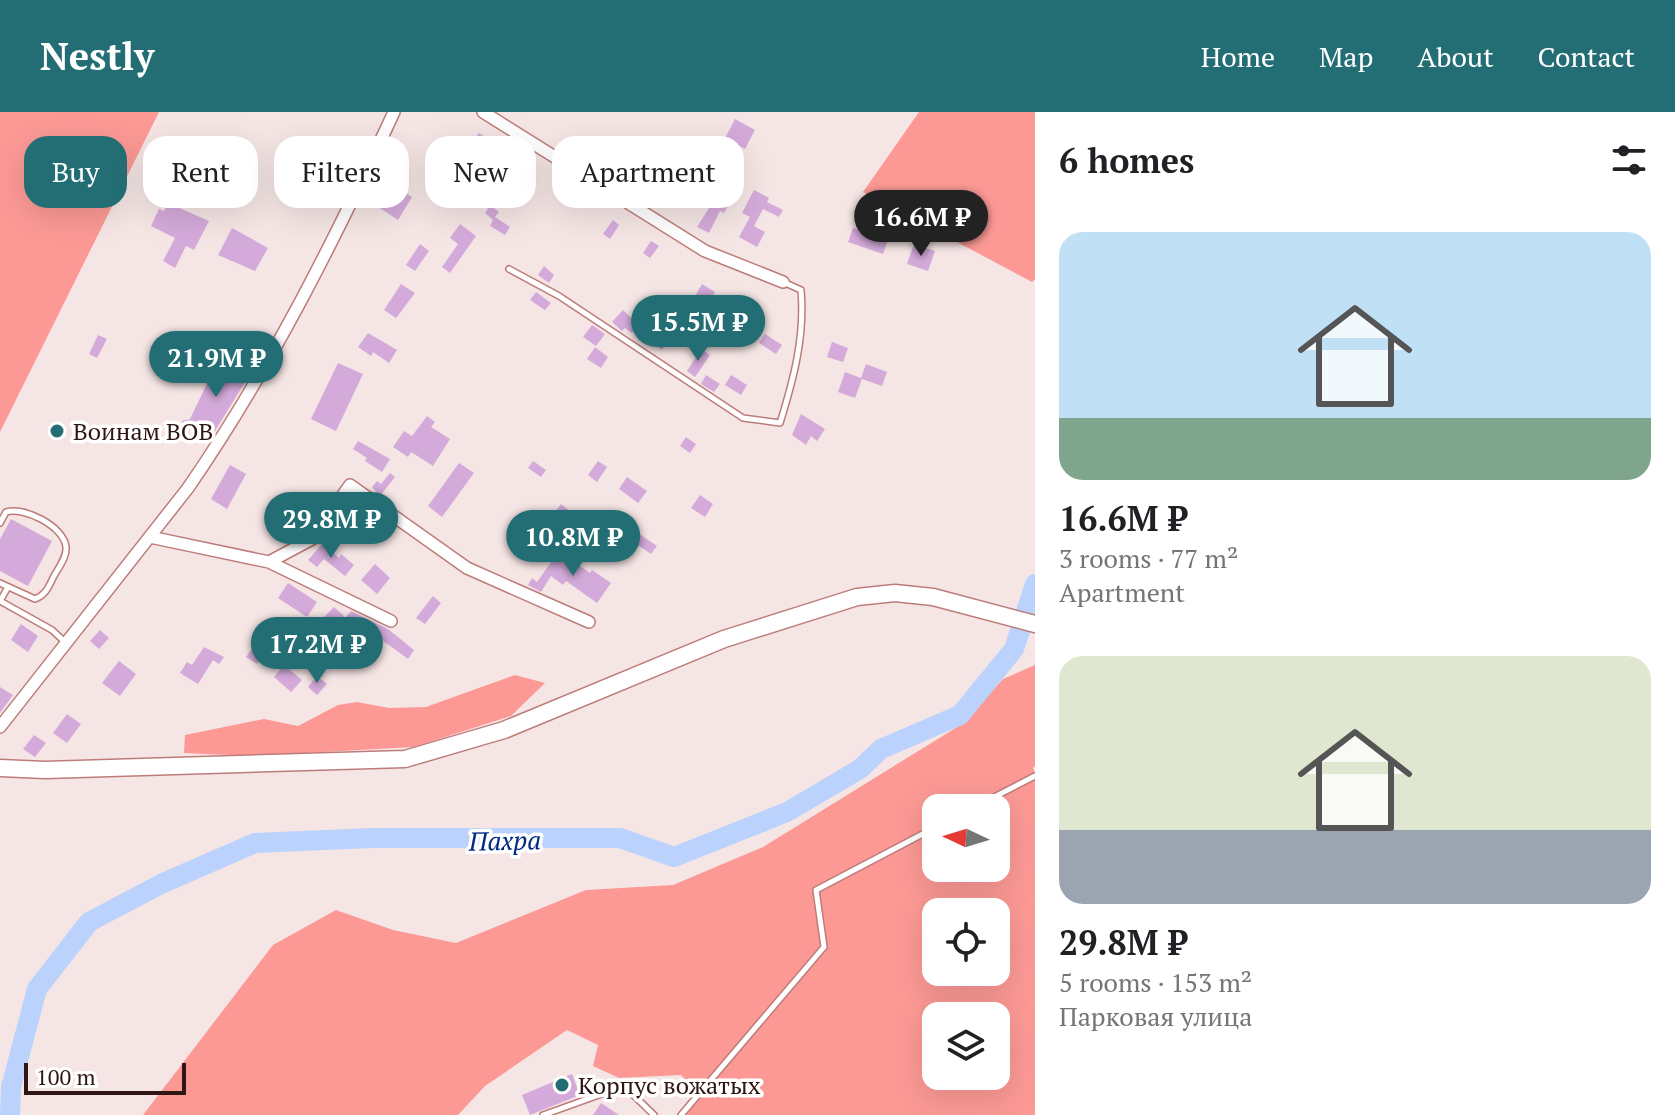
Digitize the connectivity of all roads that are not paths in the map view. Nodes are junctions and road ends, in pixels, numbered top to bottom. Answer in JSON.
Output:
{"nodes":[{"id":1,"x":394,"y":112,"type":"edge"},
{"id":2,"x":483,"y":112,"type":"edge"},
{"id":3,"x":509,"y":269,"type":"dead end"},
{"id":4,"x":783,"y":282,"type":"joint"},
{"id":5,"x":0,"y":523,"type":"edge"},
{"id":6,"x":150,"y":537,"type":"junction"},
{"id":7,"x":269,"y":562,"type":"junction"},
{"id":8,"x":0,"y":583,"type":"edge"},
{"id":9,"x":8,"y":587,"type":"junction"},
{"id":10,"x":0,"y":601,"type":"edge"},
{"id":11,"x":391,"y":621,"type":"dead end"},
{"id":12,"x":589,"y":622,"type":"dead end"},
{"id":13,"x":1035,"y":624,"type":"edge"},
{"id":14,"x":65,"y":642,"type":"junction"},
{"id":15,"x":0,"y":727,"type":"edge"},
{"id":16,"x":0,"y":768,"type":"edge"},
{"id":17,"x":1035,"y":776,"type":"edge"},
{"id":18,"x":1000,"y":794,"type":"edge"},
{"id":19,"x":922,"y":834,"type":"edge"},
{"id":20,"x":543,"y":1115,"type":"edge"},
{"id":21,"x":654,"y":1115,"type":"edge"},
{"id":22,"x":681,"y":1115,"type":"edge"}],
"edges":[{"from":1,"to":6,"type":"street"},
{"from":2,"to":4,"type":"street"},
{"from":3,"to":4,"type":"lane"},
{"from":5,"to":9,"type":"lane"},
{"from":6,"to":7,"type":"street"},
{"from":6,"to":14,"type":"street"},
{"from":7,"to":11,"type":"street"},
{"from":7,"to":12,"type":"street"},
{"from":8,"to":9,"type":"lane"},
{"from":9,"to":10,"type":"lane"},
{"from":10,"to":14,"type":"lane"},
{"from":13,"to":16,"type":"street"},
{"from":14,"to":15,"type":"street"},
{"from":17,"to":18,"type":"lane"},
{"from":19,"to":22,"type":"lane"},
{"from":20,"to":21,"type":"lane"}]}
